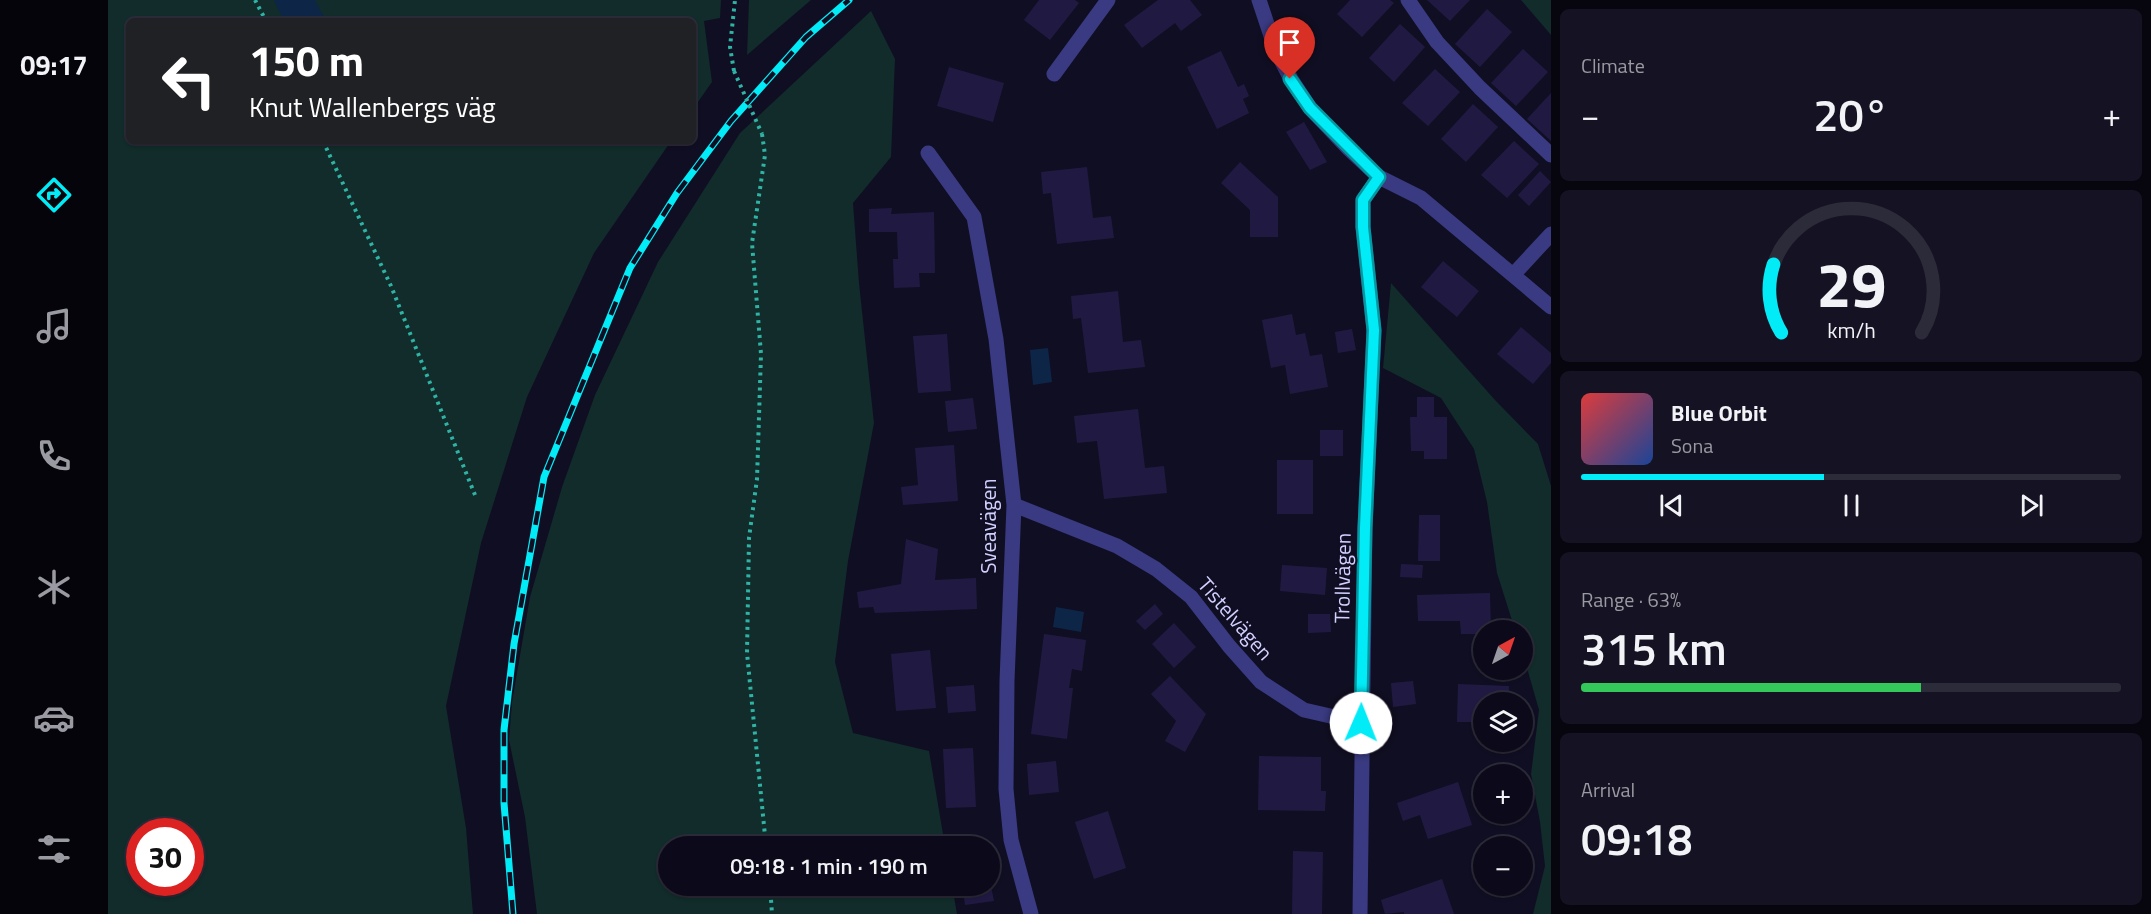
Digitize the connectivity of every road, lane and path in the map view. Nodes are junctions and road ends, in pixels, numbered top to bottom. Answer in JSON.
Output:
{"nodes":[{"id":1,"x":255,"y":0,"type":"edge"},
{"id":2,"x":735,"y":0,"type":"edge"},
{"id":3,"x":1108,"y":0,"type":"edge"},
{"id":4,"x":1259,"y":0,"type":"edge"},
{"id":5,"x":1408,"y":0,"type":"edge"},
{"id":6,"x":264,"y":18,"type":"edge"},
{"id":7,"x":1054,"y":74,"type":"dead end"},
{"id":8,"x":324,"y":144,"type":"edge"},
{"id":9,"x":928,"y":153,"type":"dead end"},
{"id":10,"x":1551,"y":155,"type":"edge"},
{"id":11,"x":1379,"y":177,"type":"junction"},
{"id":12,"x":1551,"y":234,"type":"edge"},
{"id":13,"x":1514,"y":275,"type":"junction"},
{"id":14,"x":1551,"y":307,"type":"edge"},
{"id":15,"x":474,"y":495,"type":"dead end"},
{"id":16,"x":1014,"y":505,"type":"junction"},
{"id":17,"x":1361,"y":723,"type":"junction"},
{"id":18,"x":765,"y":836,"type":"edge"},
{"id":19,"x":771,"y":896,"type":"edge"},
{"id":20,"x":772,"y":914,"type":"edge"},
{"id":21,"x":1031,"y":914,"type":"edge"},
{"id":22,"x":1360,"y":914,"type":"edge"}],
"edges":[{"from":1,"to":6,"type":"path"},
{"from":2,"to":18,"type":"path","bridge":true},
{"from":3,"to":7,"type":"street"},
{"from":4,"to":11,"type":"street"},
{"from":5,"to":10,"type":"street"},
{"from":8,"to":15,"type":"path"},
{"from":9,"to":16,"type":"street","name":"Sveavägen"},
{"from":11,"to":13,"type":"street"},
{"from":11,"to":17,"type":"street","name":"Trollvägen"},
{"from":12,"to":13,"type":"street"},
{"from":13,"to":14,"type":"street"},
{"from":16,"to":17,"type":"street","name":"Tistelvägen"},
{"from":16,"to":21,"type":"street","name":"Sveavägen"},
{"from":17,"to":22,"type":"street","name":"Trollvägen"},
{"from":19,"to":20,"type":"path"}]}
